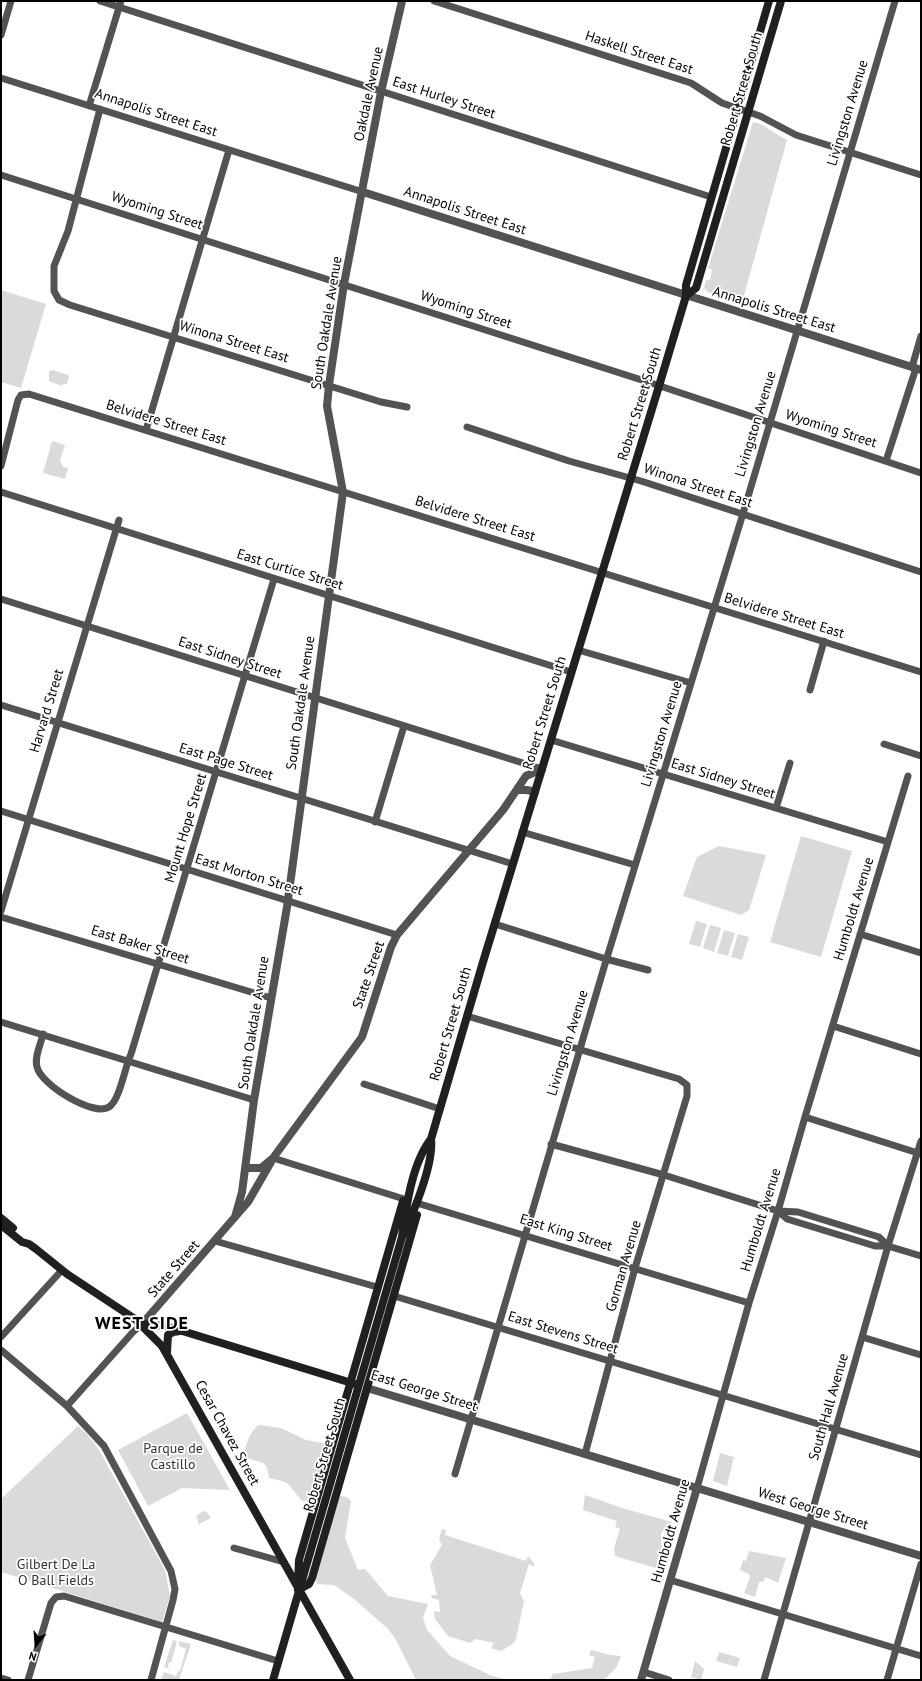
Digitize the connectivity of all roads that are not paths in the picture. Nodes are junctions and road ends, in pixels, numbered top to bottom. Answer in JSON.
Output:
{"nodes":[{"id":1,"x":12,"y":1,"type":"edge"},
{"id":2,"x":100,"y":1,"type":"edge"},
{"id":3,"x":402,"y":1,"type":"edge"},
{"id":4,"x":434,"y":1,"type":"edge"},
{"id":5,"x":769,"y":1,"type":"edge"},
{"id":6,"x":782,"y":1,"type":"edge"},
{"id":7,"x":895,"y":1,"type":"edge"},
{"id":8,"x":120,"y":4,"type":"edge"},
{"id":9,"x":1,"y":35,"type":"edge"},
{"id":10,"x":1,"y":78,"type":"edge"},
{"id":11,"x":381,"y":92,"type":"junction"},
{"id":12,"x":89,"y":106,"type":"junction"},
{"id":13,"x":737,"y":108,"type":"junction"},
{"id":14,"x":100,"y":109,"type":"junction"},
{"id":15,"x":749,"y":112,"type":"junction"},
{"id":16,"x":229,"y":150,"type":"junction"},
{"id":17,"x":850,"y":152,"type":"junction"},
{"id":18,"x":1,"y":174,"type":"edge"},
{"id":19,"x":921,"y":175,"type":"edge"},
{"id":20,"x":363,"y":192,"type":"junction"},
{"id":21,"x":711,"y":197,"type":"junction"},
{"id":22,"x":75,"y":198,"type":"junction"},
{"id":23,"x":202,"y":239,"type":"junction"},
{"id":24,"x":344,"y":284,"type":"junction"},
{"id":25,"x":686,"y":296,"type":"junction"},
{"id":26,"x":798,"y":330,"type":"junction"},
{"id":27,"x":921,"y":336,"type":"edge"},
{"id":28,"x":174,"y":337,"type":"junction"},
{"id":29,"x":916,"y":368,"type":"edge"},
{"id":30,"x":328,"y":385,"type":"junction"},
{"id":31,"x":659,"y":386,"type":"junction"},
{"id":32,"x":407,"y":408,"type":"dead end"},
{"id":33,"x":770,"y":423,"type":"junction"},
{"id":34,"x":466,"y":427,"type":"dead end"},
{"id":35,"x":146,"y":430,"type":"junction"},
{"id":36,"x":886,"y":461,"type":"junction"},
{"id":37,"x":1,"y":466,"type":"edge"},
{"id":38,"x":921,"y":473,"type":"edge"},
{"id":39,"x":630,"y":478,"type":"junction"},
{"id":40,"x":1,"y":492,"type":"edge"},
{"id":41,"x":343,"y":492,"type":"junction"},
{"id":42,"x":742,"y":514,"type":"junction"},
{"id":43,"x":119,"y":520,"type":"dead end"},
{"id":44,"x":117,"y":529,"type":"junction"},
{"id":45,"x":602,"y":572,"type":"junction"},
{"id":46,"x":921,"y":572,"type":"edge"},
{"id":47,"x":274,"y":579,"type":"junction"},
{"id":48,"x":329,"y":597,"type":"junction"},
{"id":49,"x":1,"y":599,"type":"edge"},
{"id":50,"x":714,"y":608,"type":"junction"},
{"id":51,"x":87,"y":626,"type":"junction"},
{"id":52,"x":824,"y":641,"type":"junction"},
{"id":53,"x":578,"y":650,"type":"junction"},
{"id":54,"x":571,"y":672,"type":"junction"},
{"id":55,"x":921,"y":672,"type":"edge"},
{"id":56,"x":245,"y":676,"type":"junction"},
{"id":57,"x":691,"y":683,"type":"junction"},
{"id":58,"x":810,"y":690,"type":"dead end"},
{"id":59,"x":315,"y":698,"type":"junction"},
{"id":60,"x":1,"y":705,"type":"edge"},
{"id":61,"x":58,"y":723,"type":"junction"},
{"id":62,"x":404,"y":726,"type":"junction"},
{"id":63,"x":551,"y":740,"type":"junction"},
{"id":64,"x":884,"y":744,"type":"dead end"},
{"id":65,"x":921,"y":756,"type":"edge"},
{"id":66,"x":790,"y":763,"type":"dead end"},
{"id":67,"x":542,"y":769,"type":"junction"},
{"id":68,"x":217,"y":772,"type":"junction"},
{"id":69,"x":663,"y":774,"type":"junction"},
{"id":70,"x":908,"y":776,"type":"dead end"},
{"id":71,"x":517,"y":790,"type":"junction"},
{"id":72,"x":535,"y":792,"type":"junction"},
{"id":73,"x":302,"y":799,"type":"junction"},
{"id":74,"x":776,"y":808,"type":"junction"},
{"id":75,"x":1,"y":811,"type":"edge"},
{"id":76,"x":28,"y":819,"type":"junction"},
{"id":77,"x":375,"y":822,"type":"junction"},
{"id":78,"x":522,"y":832,"type":"junction"},
{"id":79,"x":888,"y":842,"type":"junction"},
{"id":80,"x":468,"y":850,"type":"junction"},
{"id":81,"x":513,"y":864,"type":"junction"},
{"id":82,"x":635,"y":865,"type":"junction"},
{"id":83,"x":186,"y":869,"type":"junction"},
{"id":84,"x":288,"y":901,"type":"junction"},
{"id":85,"x":1,"y":911,"type":"edge"},
{"id":86,"x":1,"y":917,"type":"edge"},
{"id":87,"x":495,"y":924,"type":"junction"},
{"id":88,"x":860,"y":934,"type":"junction"},
{"id":89,"x":397,"y":936,"type":"junction"},
{"id":90,"x":921,"y":953,"type":"edge"},
{"id":91,"x":606,"y":959,"type":"junction"},
{"id":92,"x":158,"y":965,"type":"junction"},
{"id":93,"x":648,"y":970,"type":"dead end"},
{"id":94,"x":271,"y":998,"type":"junction"},
{"id":95,"x":467,"y":1016,"type":"junction"},
{"id":96,"x":1,"y":1022,"type":"edge"},
{"id":97,"x":833,"y":1026,"type":"junction"},
{"id":98,"x":43,"y":1034,"type":"junction"},
{"id":99,"x":579,"y":1051,"type":"junction"},
{"id":100,"x":921,"y":1054,"type":"edge"},
{"id":101,"x":128,"y":1061,"type":"junction"},
{"id":102,"x":364,"y":1084,"type":"dead end"},
{"id":103,"x":254,"y":1100,"type":"junction"},
{"id":104,"x":440,"y":1109,"type":"junction"},
{"id":105,"x":805,"y":1117,"type":"junction"},
{"id":106,"x":431,"y":1140,"type":"junction"},
{"id":107,"x":921,"y":1141,"type":"edge"},
{"id":108,"x":551,"y":1144,"type":"junction"},
{"id":109,"x":919,"y":1154,"type":"edge"},
{"id":110,"x":273,"y":1158,"type":"junction"},
{"id":111,"x":246,"y":1168,"type":"junction"},
{"id":112,"x":664,"y":1175,"type":"junction"},
{"id":113,"x":412,"y":1185,"type":"junction"},
{"id":114,"x":422,"y":1187,"type":"junction"},
{"id":115,"x":404,"y":1199,"type":"junction"},
{"id":116,"x":420,"y":1204,"type":"junction"},
{"id":117,"x":778,"y":1211,"type":"junction"},
{"id":118,"x":235,"y":1217,"type":"junction"},
{"id":119,"x":1,"y":1218,"type":"edge"},
{"id":120,"x":1,"y":1226,"type":"edge"},
{"id":121,"x":526,"y":1235,"type":"junction"},
{"id":122,"x":402,"y":1237,"type":"junction"},
{"id":123,"x":215,"y":1241,"type":"junction"},
{"id":124,"x":29,"y":1244,"type":"junction"},
{"id":125,"x":888,"y":1246,"type":"junction"},
{"id":126,"x":921,"y":1256,"type":"edge"},
{"id":127,"x":635,"y":1268,"type":"junction"},
{"id":128,"x":62,"y":1270,"type":"junction"},
{"id":129,"x":378,"y":1287,"type":"junction"},
{"id":130,"x":394,"y":1296,"type":"junction"},
{"id":131,"x":749,"y":1303,"type":"junction"},
{"id":132,"x":142,"y":1324,"type":"junction"},
{"id":133,"x":499,"y":1327,"type":"junction"},
{"id":134,"x":180,"y":1331,"type":"junction"},
{"id":135,"x":1,"y":1337,"type":"edge"},
{"id":136,"x":862,"y":1338,"type":"junction"},
{"id":137,"x":1,"y":1350,"type":"edge"},
{"id":138,"x":167,"y":1353,"type":"junction"},
{"id":139,"x":921,"y":1355,"type":"edge"},
{"id":140,"x":611,"y":1361,"type":"junction"},
{"id":141,"x":351,"y":1383,"type":"junction"},
{"id":142,"x":366,"y":1388,"type":"junction"},
{"id":143,"x":724,"y":1395,"type":"junction"},
{"id":144,"x":67,"y":1406,"type":"junction"},
{"id":145,"x":472,"y":1419,"type":"junction"},
{"id":146,"x":837,"y":1429,"type":"junction"},
{"id":147,"x":585,"y":1454,"type":"junction"},
{"id":148,"x":921,"y":1455,"type":"edge"},
{"id":149,"x":455,"y":1474,"type":"dead end"},
{"id":150,"x":697,"y":1488,"type":"junction"},
{"id":151,"x":810,"y":1522,"type":"junction"},
{"id":152,"x":234,"y":1548,"type":"dead end"},
{"id":153,"x":921,"y":1556,"type":"edge"},
{"id":154,"x":284,"y":1562,"type":"junction"},
{"id":155,"x":921,"y":1564,"type":"edge"},
{"id":156,"x":670,"y":1580,"type":"junction"},
{"id":157,"x":298,"y":1590,"type":"junction"},
{"id":158,"x":783,"y":1614,"type":"junction"},
{"id":159,"x":166,"y":1628,"type":"junction"},
{"id":160,"x":896,"y":1649,"type":"junction"},
{"id":161,"x":921,"y":1656,"type":"edge"},
{"id":162,"x":278,"y":1661,"type":"junction"},
{"id":163,"x":642,"y":1676,"type":"edge"},
{"id":164,"x":1,"y":1678,"type":"edge"},
{"id":165,"x":8,"y":1680,"type":"edge"},
{"id":166,"x":28,"y":1680,"type":"edge"},
{"id":167,"x":150,"y":1680,"type":"edge"},
{"id":168,"x":273,"y":1680,"type":"edge"},
{"id":169,"x":350,"y":1680,"type":"edge"},
{"id":170,"x":668,"y":1680,"type":"edge"},
{"id":171,"x":764,"y":1680,"type":"edge"},
{"id":172,"x":887,"y":1680,"type":"edge"}],
"edges":[{"from":1,"to":9,"type":"street"},
{"from":2,"to":8,"type":"street","name":"East Hurley Street"},
{"from":3,"to":11,"type":"street","name":"Oakdale Avenue"},
{"from":4,"to":13,"type":"street","name":"Haskell Street East"},
{"from":5,"to":13,"type":"main road","name":"Robert Street South"},
{"from":6,"to":15,"type":"main road","name":"Robert Street South"},
{"from":7,"to":17,"type":"street","name":"Livingston Avenue"},
{"from":8,"to":11,"type":"street","name":"East Hurley Street"},
{"from":8,"to":12,"type":"street"},
{"from":10,"to":12,"type":"street","name":"Annapolis Street East"},
{"from":11,"to":20,"type":"street","name":"Oakdale Avenue"},
{"from":11,"to":21,"type":"street","name":"East Hurley Street"},
{"from":12,"to":14,"type":"street","name":"Annapolis Street East"},
{"from":13,"to":15,"type":"street","name":"Haskell Street East"},
{"from":13,"to":21,"type":"main road","name":"Robert Street South"},
{"from":14,"to":16,"type":"street","name":"Annapolis Street East"},
{"from":14,"to":22,"type":"street"},
{"from":15,"to":17,"type":"street","name":"Haskell Street East"},
{"from":15,"to":25,"type":"main road","name":"Robert Street South"},
{"from":16,"to":20,"type":"street","name":"Annapolis Street East"},
{"from":16,"to":23,"type":"street"},
{"from":17,"to":19,"type":"street","name":"Haskell Street East"},
{"from":17,"to":26,"type":"street","name":"Livingston Avenue"},
{"from":18,"to":22,"type":"street","name":"Wyoming Street"},
{"from":20,"to":24,"type":"street","name":"South Oakdale Avenue"},
{"from":20,"to":25,"type":"street","name":"Annapolis Street East"},
{"from":21,"to":25,"type":"main road","name":"Robert Street South"},
{"from":22,"to":23,"type":"street","name":"Wyoming Street"},
{"from":22,"to":28,"type":"street","name":"Winona Street East"},
{"from":23,"to":24,"type":"street","name":"Wyoming Street"},
{"from":23,"to":28,"type":"street"},
{"from":24,"to":30,"type":"street","name":"South Oakdale Avenue"},
{"from":24,"to":31,"type":"street","name":"Wyoming Street"},
{"from":25,"to":26,"type":"street","name":"Annapolis Street East"},
{"from":25,"to":31,"type":"main road","name":"Robert Street South"},
{"from":26,"to":29,"type":"street","name":"Annapolis Street East"},
{"from":26,"to":33,"type":"street","name":"Livingston Avenue"},
{"from":27,"to":29,"type":"street"},
{"from":28,"to":30,"type":"street","name":"Winona Street East"},
{"from":28,"to":35,"type":"street"},
{"from":29,"to":36,"type":"street"},
{"from":30,"to":32,"type":"street","name":"Winona Street East"},
{"from":30,"to":41,"type":"street","name":"South Oakdale Avenue"},
{"from":31,"to":33,"type":"street","name":"Wyoming Street"},
{"from":31,"to":39,"type":"main road","name":"Robert Street South"},
{"from":33,"to":36,"type":"street","name":"Wyoming Street"},
{"from":33,"to":42,"type":"street","name":"Livingston Avenue"},
{"from":34,"to":39,"type":"street","name":"Winona Street East"},
{"from":35,"to":37,"type":"street","name":"Belvidere Street East"},
{"from":35,"to":41,"type":"street","name":"Belvidere Street East"},
{"from":36,"to":38,"type":"street","name":"Wyoming Street"},
{"from":39,"to":42,"type":"street","name":"Winona Street East"},
{"from":39,"to":45,"type":"main road","name":"Robert Street South"},
{"from":40,"to":44,"type":"street","name":"East Curtice Street"},
{"from":41,"to":45,"type":"street","name":"Belvidere Street East"},
{"from":41,"to":48,"type":"street","name":"South Oakdale Avenue"},
{"from":42,"to":46,"type":"street","name":"Winona Street East"},
{"from":42,"to":50,"type":"street","name":"Livingston Avenue"},
{"from":43,"to":44,"type":"street","name":"Harvard Street"},
{"from":44,"to":47,"type":"street","name":"East Curtice Street"},
{"from":44,"to":51,"type":"street","name":"Harvard Street"},
{"from":45,"to":50,"type":"street","name":"Belvidere Street East"},
{"from":45,"to":53,"type":"main road","name":"Robert Street South"},
{"from":47,"to":48,"type":"street","name":"East Curtice Street"},
{"from":47,"to":56,"type":"street","name":"Mount Hope Street"},
{"from":48,"to":54,"type":"street","name":"East Curtice Street"},
{"from":48,"to":59,"type":"street","name":"South Oakdale Avenue"},
{"from":49,"to":51,"type":"street","name":"East Sidney Street"},
{"from":50,"to":52,"type":"street","name":"Belvidere Street East"},
{"from":50,"to":57,"type":"street","name":"Livingston Avenue"},
{"from":51,"to":56,"type":"street","name":"East Sidney Street"},
{"from":51,"to":61,"type":"street","name":"Harvard Street"},
{"from":52,"to":55,"type":"street","name":"Belvidere Street East"},
{"from":52,"to":58,"type":"street"},
{"from":53,"to":54,"type":"main road","name":"Robert Street South"},
{"from":53,"to":57,"type":"street"},
{"from":54,"to":63,"type":"main road","name":"Robert Street South"},
{"from":56,"to":59,"type":"street","name":"East Sidney Street"},
{"from":56,"to":68,"type":"street","name":"Mount Hope Street"},
{"from":57,"to":69,"type":"street","name":"Livingston Avenue"},
{"from":59,"to":62,"type":"street","name":"East Sidney Street"},
{"from":59,"to":73,"type":"street","name":"South Oakdale Avenue"},
{"from":60,"to":61,"type":"street","name":"East Page Street"},
{"from":61,"to":68,"type":"street","name":"East Page Street"},
{"from":61,"to":76,"type":"street","name":"Harvard Street"},
{"from":62,"to":67,"type":"street","name":"East Sidney Street"},
{"from":62,"to":77,"type":"street"},
{"from":63,"to":67,"type":"main road","name":"Robert Street South"},
{"from":63,"to":69,"type":"street","name":"East Sidney Street"},
{"from":64,"to":65,"type":"street"},
{"from":66,"to":74,"type":"street"},
{"from":67,"to":71,"type":"street","name":"State Street"},
{"from":67,"to":72,"type":"main road","name":"Robert Street South"},
{"from":68,"to":73,"type":"street","name":"East Page Street"},
{"from":68,"to":83,"type":"street","name":"Mount Hope Street"},
{"from":69,"to":74,"type":"street","name":"East Sidney Street"},
{"from":69,"to":82,"type":"street","name":"Livingston Avenue"},
{"from":70,"to":79,"type":"street","name":"Humboldt Avenue"},
{"from":71,"to":72,"type":"street"},
{"from":71,"to":80,"type":"street","name":"State Street"},
{"from":72,"to":78,"type":"main road","name":"Robert Street South"},
{"from":73,"to":77,"type":"street","name":"East Page Street"},
{"from":73,"to":84,"type":"street","name":"South Oakdale Avenue"},
{"from":74,"to":79,"type":"street","name":"East Sidney Street"},
{"from":75,"to":76,"type":"street","name":"East Morton Street"},
{"from":76,"to":83,"type":"street","name":"East Morton Street"},
{"from":76,"to":85,"type":"street","name":"Harvard Street"},
{"from":77,"to":80,"type":"street","name":"East Page Street"},
{"from":78,"to":81,"type":"main road","name":"Robert Street South"},
{"from":78,"to":82,"type":"street"},
{"from":79,"to":88,"type":"street","name":"Humboldt Avenue"},
{"from":80,"to":81,"type":"street","name":"East Page Street"},
{"from":80,"to":89,"type":"street","name":"State Street"},
{"from":81,"to":87,"type":"main road","name":"Robert Street South"},
{"from":82,"to":91,"type":"street","name":"Livingston Avenue"},
{"from":83,"to":84,"type":"street","name":"East Morton Street"},
{"from":83,"to":92,"type":"street","name":"Mount Hope Street"},
{"from":84,"to":89,"type":"street","name":"East Morton Street"},
{"from":84,"to":94,"type":"street","name":"South Oakdale Avenue"},
{"from":86,"to":92,"type":"street","name":"East Baker Street"},
{"from":87,"to":91,"type":"street"},
{"from":87,"to":95,"type":"main road","name":"Robert Street South"},
{"from":88,"to":90,"type":"street"},
{"from":88,"to":97,"type":"street","name":"Humboldt Avenue"},
{"from":89,"to":110,"type":"street","name":"State Street"},
{"from":91,"to":93,"type":"street"},
{"from":91,"to":99,"type":"street","name":"Livingston Avenue"},
{"from":92,"to":94,"type":"street","name":"East Baker Street"},
{"from":92,"to":101,"type":"street","name":"Mount Hope Street"},
{"from":94,"to":103,"type":"street","name":"South Oakdale Avenue"},
{"from":95,"to":99,"type":"street"},
{"from":95,"to":104,"type":"main road","name":"Robert Street South"},
{"from":96,"to":98,"type":"street"},
{"from":97,"to":100,"type":"street"},
{"from":97,"to":105,"type":"street","name":"Humboldt Avenue"},
{"from":98,"to":101,"type":"street"},
{"from":98,"to":101,"type":"street","name":"Mount Hope Street"},
{"from":99,"to":108,"type":"street","name":"Livingston Avenue"},
{"from":99,"to":112,"type":"street","name":"Gorman Avenue"},
{"from":101,"to":103,"type":"street"},
{"from":102,"to":104,"type":"street"},
{"from":103,"to":111,"type":"street","name":"South Oakdale Avenue"},
{"from":104,"to":106,"type":"main road","name":"Robert Street South"},
{"from":105,"to":109,"type":"street"},
{"from":105,"to":117,"type":"street","name":"Humboldt Avenue"},
{"from":106,"to":113,"type":"main road","name":"Robert Street South"},
{"from":106,"to":114,"type":"main road","name":"Robert Street South"},
{"from":107,"to":109,"type":"street","name":"South Hall Avenue"},
{"from":108,"to":112,"type":"street"},
{"from":108,"to":121,"type":"street","name":"Livingston Avenue"},
{"from":109,"to":125,"type":"street","name":"South Hall Avenue"},
{"from":110,"to":111,"type":"street","name":"State Street"},
{"from":110,"to":115,"type":"street"},
{"from":110,"to":118,"type":"street","name":"State Street"},
{"from":111,"to":118,"type":"street","name":"South Oakdale Avenue"},
{"from":112,"to":117,"type":"street"},
{"from":112,"to":127,"type":"street","name":"Gorman Avenue"},
{"from":113,"to":115,"type":"main road"},
{"from":113,"to":122,"type":"main road","name":"Robert Street South"},
{"from":114,"to":116,"type":"main road"},
{"from":114,"to":122,"type":"main road","name":"Robert Street South"},
{"from":115,"to":129,"type":"main road"},
{"from":116,"to":121,"type":"street","name":"East King Street"},
{"from":116,"to":130,"type":"main road"},
{"from":117,"to":125,"type":"street"},
{"from":117,"to":125,"type":"street"},
{"from":117,"to":131,"type":"street","name":"Humboldt Avenue"},
{"from":118,"to":123,"type":"street","name":"State Street"},
{"from":119,"to":124,"type":"main road","name":"Cesar Chavez Street"},
{"from":120,"to":124,"type":"main road","name":"Cesar Chavez Street"},
{"from":121,"to":127,"type":"street","name":"East King Street"},
{"from":121,"to":133,"type":"street","name":"Livingston Avenue"},
{"from":122,"to":157,"type":"main road","name":"Robert Street South"},
{"from":123,"to":129,"type":"street"},
{"from":123,"to":132,"type":"street","name":"State Street"},
{"from":124,"to":128,"type":"main road","name":"Cesar Chavez Street"},
{"from":125,"to":126,"type":"street"},
{"from":125,"to":136,"type":"street","name":"South Hall Avenue"},
{"from":127,"to":131,"type":"street","name":"East King Street"},
{"from":127,"to":140,"type":"street","name":"Gorman Avenue"},
{"from":128,"to":132,"type":"main road","name":"Cesar Chavez Street"},
{"from":128,"to":135,"type":"street"},
{"from":129,"to":141,"type":"main road"},
{"from":130,"to":133,"type":"street","name":"East Stevens Street"},
{"from":130,"to":142,"type":"main road"},
{"from":131,"to":143,"type":"street","name":"Humboldt Avenue"},
{"from":132,"to":134,"type":"main road","name":"East George Street"},
{"from":132,"to":138,"type":"main road","name":"Cesar Chavez Street"},
{"from":132,"to":144,"type":"street","name":"State Street"},
{"from":133,"to":140,"type":"street","name":"East Stevens Street"},
{"from":133,"to":145,"type":"street","name":"Livingston Avenue"},
{"from":134,"to":138,"type":"main road"},
{"from":134,"to":141,"type":"main road","name":"East George Street"},
{"from":136,"to":139,"type":"street"},
{"from":136,"to":146,"type":"street","name":"South Hall Avenue"},
{"from":137,"to":144,"type":"street"},
{"from":138,"to":154,"type":"main road","name":"Cesar Chavez Street"},
{"from":140,"to":143,"type":"street","name":"East Stevens Street"},
{"from":140,"to":147,"type":"street","name":"Gorman Avenue"},
{"from":141,"to":142,"type":"main road","name":"East George Street"},
{"from":141,"to":157,"type":"main road"},
{"from":142,"to":145,"type":"street","name":"East George Street"},
{"from":142,"to":157,"type":"main road"},
{"from":143,"to":146,"type":"street","name":"East Stevens Street"},
{"from":143,"to":150,"type":"street","name":"Humboldt Avenue"},
{"from":144,"to":159,"type":"street"},
{"from":145,"to":147,"type":"street","name":"East George Street"},
{"from":145,"to":149,"type":"street","name":"Livingston Avenue"},
{"from":146,"to":148,"type":"street","name":"East Stevens Street"},
{"from":146,"to":151,"type":"street","name":"South Hall Avenue"},
{"from":147,"to":150,"type":"street","name":"East George Street"},
{"from":150,"to":151,"type":"street","name":"West George Street"},
{"from":150,"to":156,"type":"street","name":"Humboldt Avenue"},
{"from":151,"to":153,"type":"street","name":"West George Street"},
{"from":151,"to":158,"type":"street","name":"South Hall Avenue"},
{"from":152,"to":154,"type":"street"},
{"from":154,"to":157,"type":"main road","name":"Cesar Chavez Street"},
{"from":155,"to":160,"type":"street"},
{"from":156,"to":158,"type":"street"},
{"from":156,"to":163,"type":"street","name":"Humboldt Avenue"},
{"from":157,"to":162,"type":"main road","name":"Robert Street South"},
{"from":157,"to":169,"type":"main road","name":"Cesar Chavez Street"},
{"from":158,"to":160,"type":"street"},
{"from":158,"to":171,"type":"street","name":"South Hall Avenue"},
{"from":159,"to":162,"type":"street"},
{"from":159,"to":166,"type":"street"},
{"from":159,"to":167,"type":"street"},
{"from":160,"to":161,"type":"street"},
{"from":160,"to":172,"type":"street"},
{"from":162,"to":168,"type":"main road","name":"Robert Street South"},
{"from":163,"to":170,"type":"street"},
{"from":164,"to":165,"type":"street"}]}
